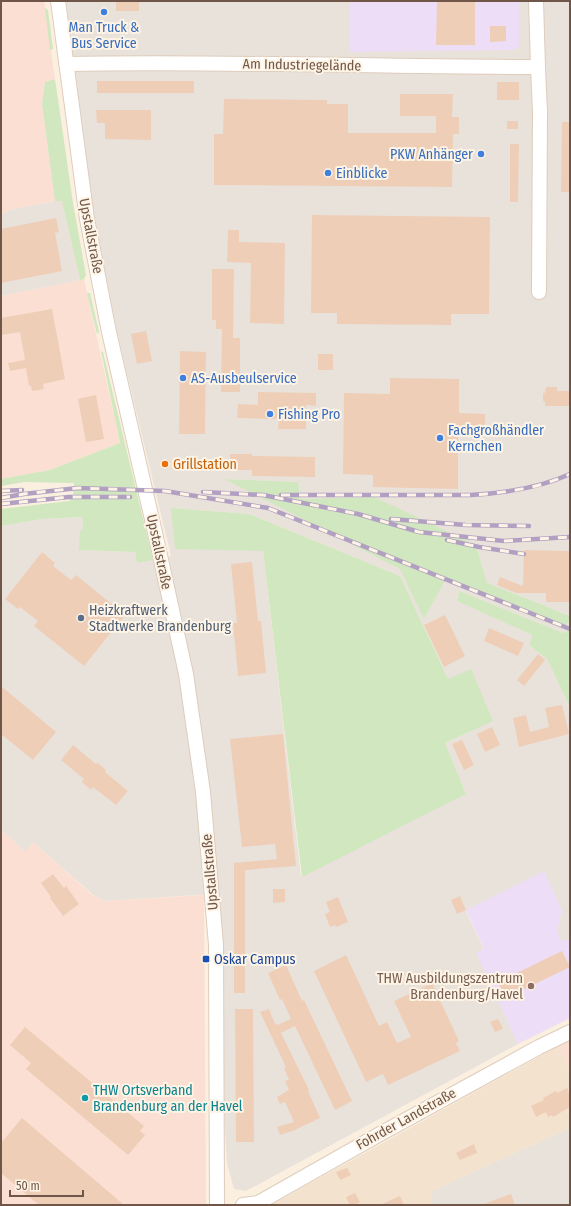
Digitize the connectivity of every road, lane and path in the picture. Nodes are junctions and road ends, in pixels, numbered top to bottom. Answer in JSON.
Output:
{"nodes":[{"id":1,"x":58,"y":1,"type":"edge"},
{"id":2,"x":536,"y":1,"type":"edge"},
{"id":3,"x":66,"y":64,"type":"junction"},
{"id":4,"x":538,"y":67,"type":"junction"},
{"id":5,"x":539,"y":292,"type":"dead end"},
{"id":6,"x":570,"y":1032,"type":"edge"},
{"id":7,"x":217,"y":1205,"type":"edge"},
{"id":8,"x":243,"y":1205,"type":"edge"}],
"edges":[{"from":1,"to":3,"type":"street","name":"Upstallstraße"},
{"from":2,"to":4,"type":"street"},
{"from":3,"to":4,"type":"street","name":"Am Industriegelände"},
{"from":3,"to":7,"type":"street","name":"Upstallstraße"},
{"from":4,"to":5,"type":"street"},
{"from":6,"to":8,"type":"street","name":"Fohrder Landstraße"}]}
